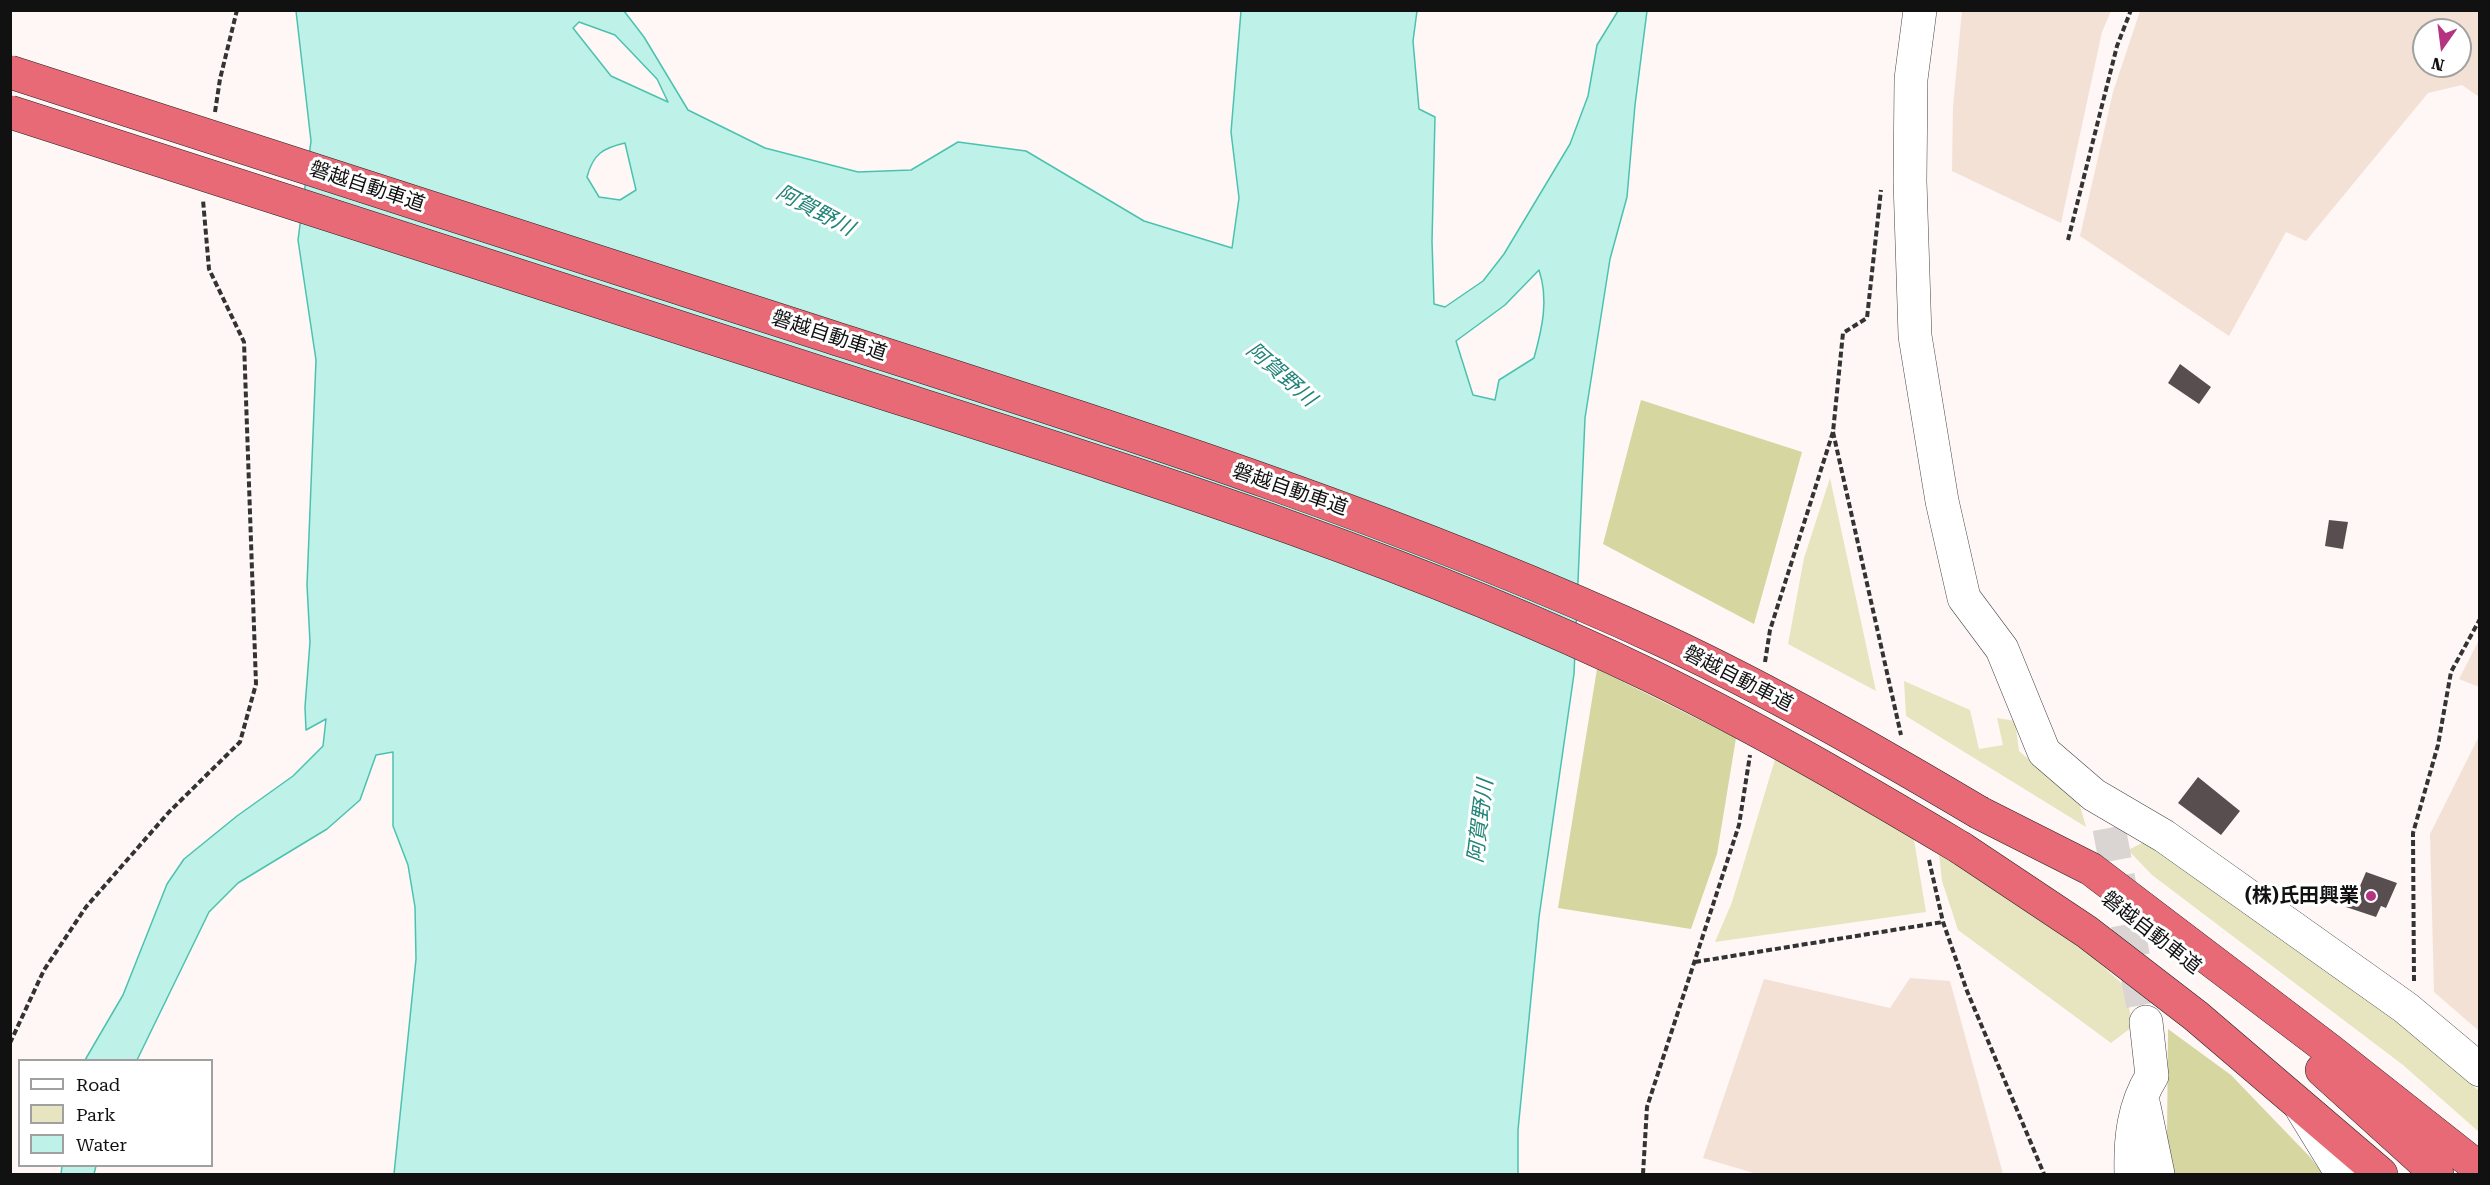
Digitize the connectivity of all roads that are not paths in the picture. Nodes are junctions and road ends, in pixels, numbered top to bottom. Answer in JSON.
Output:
{"nodes":[{"id":1,"x":1920,"y":10,"type":"edge"},
{"id":2,"x":10,"y":72,"type":"edge"},
{"id":3,"x":10,"y":112,"type":"edge"},
{"id":4,"x":2094,"y":795,"type":"junction"},
{"id":5,"x":1980,"y":813,"type":"junction"},
{"id":6,"x":2109,"y":828,"type":"tunnel mouth"},
{"id":7,"x":2146,"y":1022,"type":"tunnel mouth"},
{"id":8,"x":2480,"y":1070,"type":"edge"},
{"id":9,"x":2141,"y":1093,"type":"junction"},
{"id":10,"x":2296,"y":1100,"type":"junction"},
{"id":11,"x":2480,"y":1169,"type":"edge"},
{"id":12,"x":2131,"y":1174,"type":"edge"},
{"id":13,"x":2158,"y":1174,"type":"edge"},
{"id":14,"x":2342,"y":1174,"type":"edge"},
{"id":15,"x":2381,"y":1174,"type":"edge"},
{"id":16,"x":2437,"y":1174,"type":"edge"}],
"edges":[{"from":1,"to":4,"type":"street"},
{"from":2,"to":5,"type":"highway","name":"磐越自動車道","bridge":true},
{"from":3,"to":10,"type":"highway","name":"磐越自動車道","bridge":true},
{"from":4,"to":6,"type":"street"},
{"from":4,"to":8,"type":"street"},
{"from":5,"to":11,"type":"highway"},
{"from":5,"to":16,"type":"highway","name":"磐越自動車道"},
{"from":7,"to":9,"type":"street"},
{"from":9,"to":12,"type":"street"},
{"from":9,"to":13,"type":"street"},
{"from":10,"to":14,"type":"street"},
{"from":10,"to":15,"type":"highway","name":"磐越自動車道"}]}
